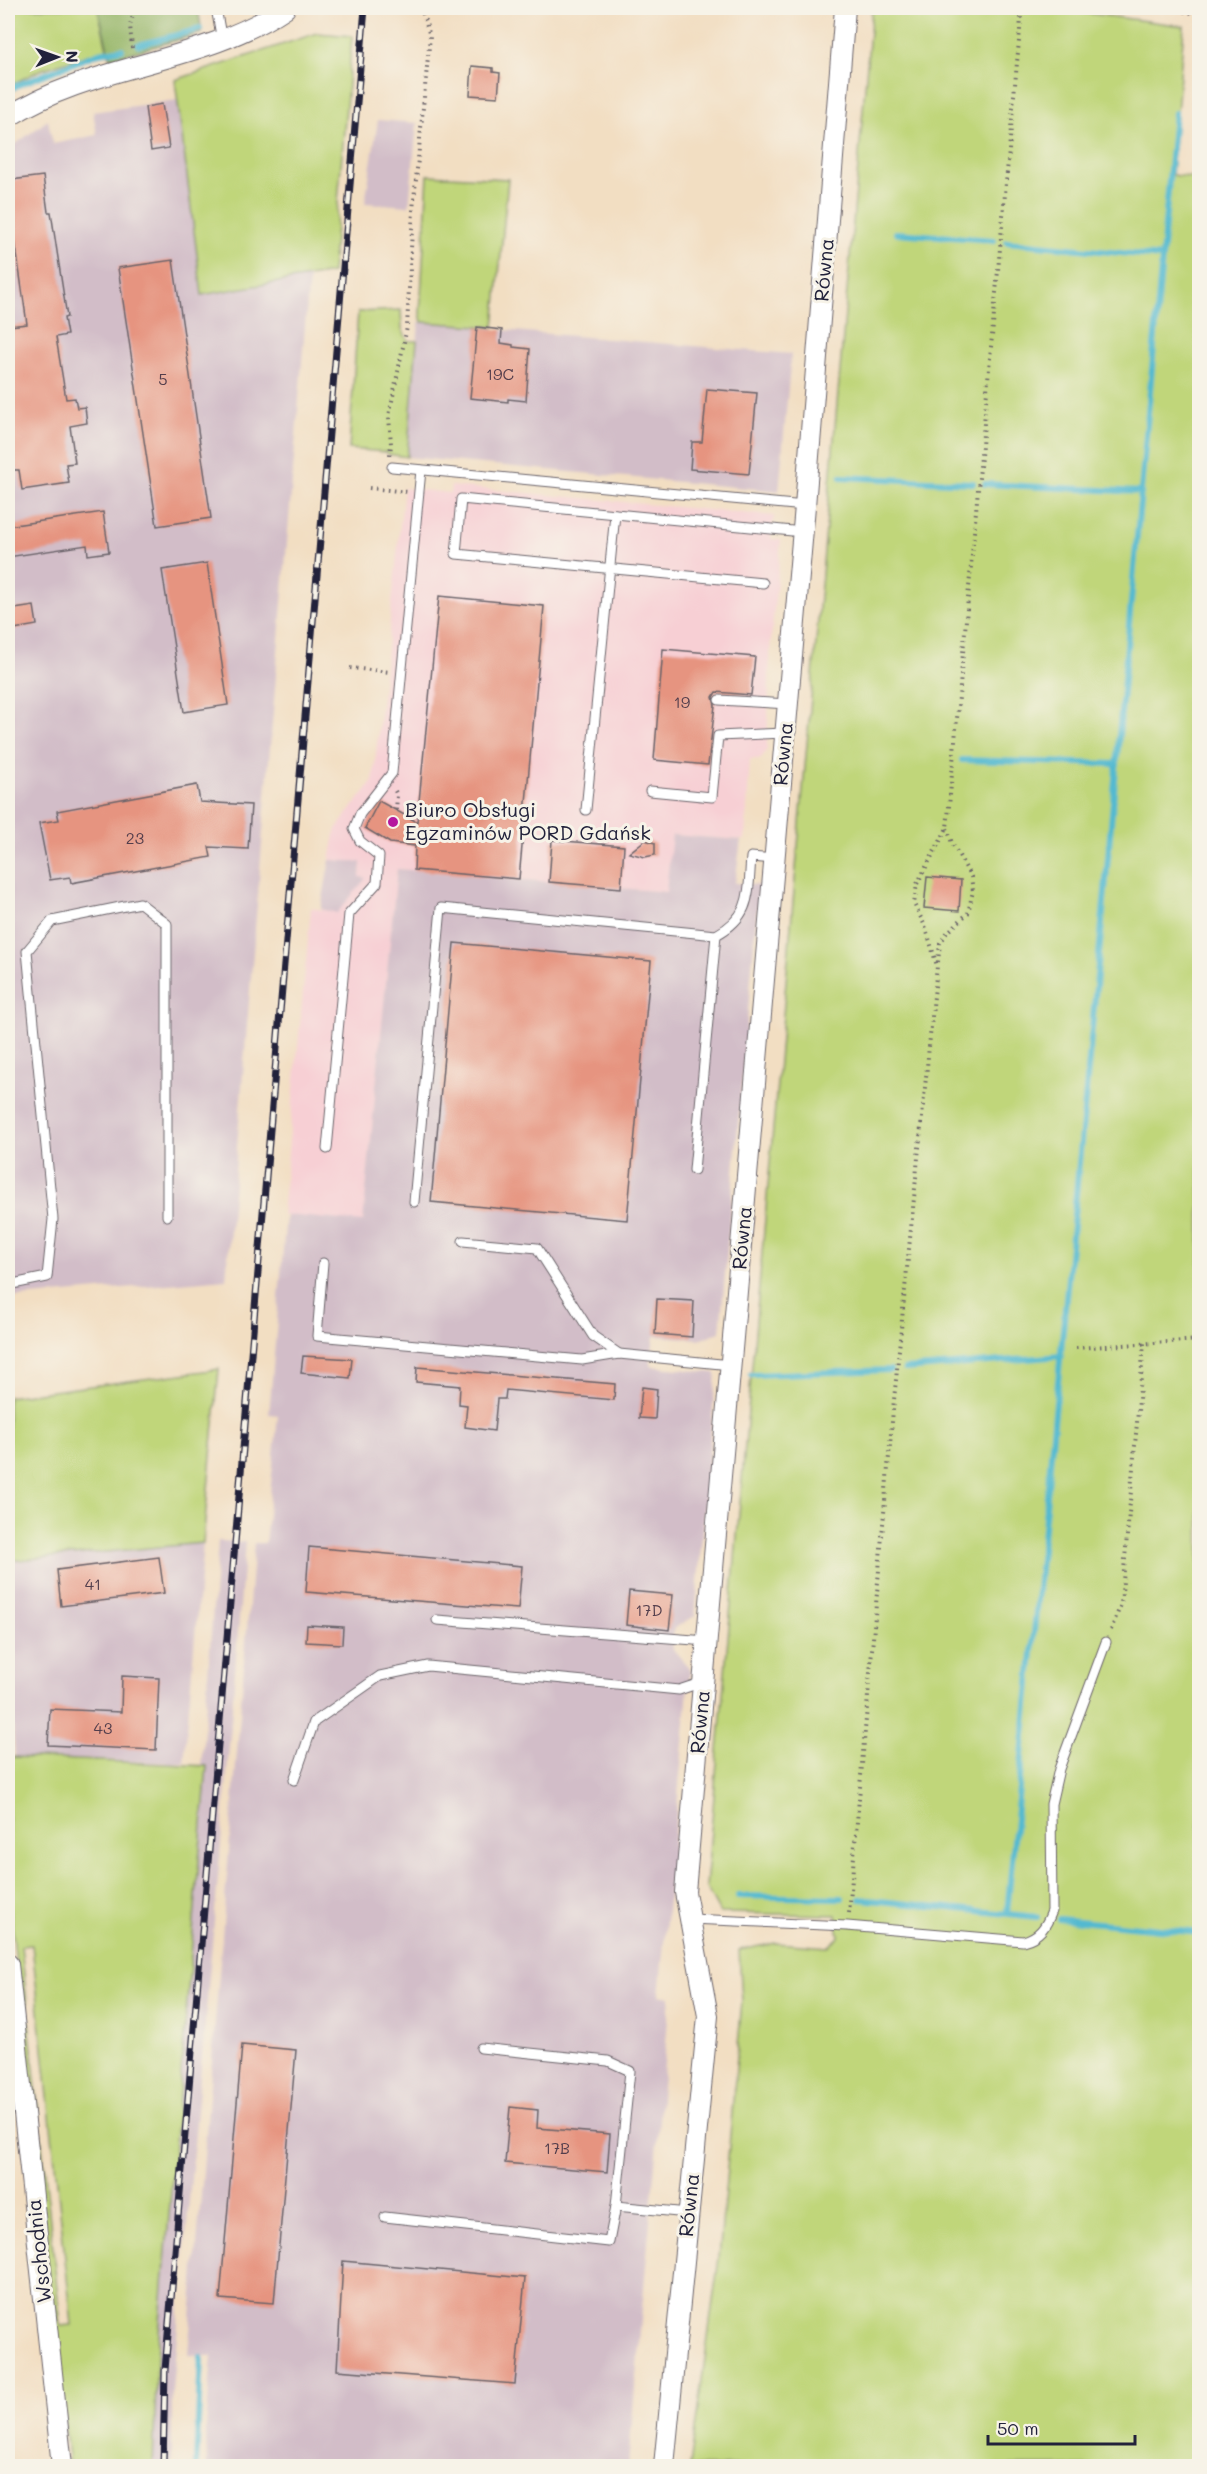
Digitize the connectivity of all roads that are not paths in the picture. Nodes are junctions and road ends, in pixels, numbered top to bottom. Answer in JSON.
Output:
{"nodes":[{"id":1,"x":216,"y":8,"type":"edge"},
{"id":2,"x":285,"y":8,"type":"edge"},
{"id":3,"x":845,"y":8,"type":"edge"},
{"id":4,"x":222,"y":41,"type":"junction"},
{"id":5,"x":8,"y":117,"type":"edge"},
{"id":6,"x":392,"y":467,"type":"dead end"},
{"id":7,"x":421,"y":470,"type":"junction"},
{"id":8,"x":805,"y":506,"type":"junction"},
{"id":9,"x":615,"y":514,"type":"junction"},
{"id":10,"x":803,"y":532,"type":"junction"},
{"id":11,"x":609,"y":568,"type":"junction"},
{"id":12,"x":763,"y":583,"type":"dead end"},
{"id":13,"x":719,"y":700,"type":"dead end"},
{"id":14,"x":788,"y":704,"type":"junction"},
{"id":15,"x":785,"y":733,"type":"junction"},
{"id":16,"x":650,"y":791,"type":"dead end"},
{"id":17,"x":586,"y":810,"type":"dead end"},
{"id":18,"x":774,"y":859,"type":"junction"},
{"id":19,"x":716,"y":935,"type":"junction"},
{"id":20,"x":327,"y":1149,"type":"dead end"},
{"id":21,"x":694,"y":1170,"type":"dead end"},
{"id":22,"x":414,"y":1202,"type":"dead end"},
{"id":23,"x":167,"y":1216,"type":"dead end"},
{"id":24,"x":463,"y":1241,"type":"dead end"},
{"id":25,"x":323,"y":1263,"type":"dead end"},
{"id":26,"x":8,"y":1285,"type":"edge"},
{"id":27,"x":619,"y":1354,"type":"junction"},
{"id":28,"x":731,"y":1365,"type":"junction"},
{"id":29,"x":437,"y":1620,"type":"dead end"},
{"id":30,"x":707,"y":1641,"type":"junction"},
{"id":31,"x":1106,"y":1642,"type":"road end"},
{"id":32,"x":703,"y":1682,"type":"junction"},
{"id":33,"x":294,"y":1780,"type":"dead end"},
{"id":34,"x":690,"y":1919,"type":"junction"},
{"id":35,"x":8,"y":1964,"type":"edge"},
{"id":36,"x":481,"y":2048,"type":"dead end"},
{"id":37,"x":616,"y":2206,"type":"junction"},
{"id":38,"x":688,"y":2213,"type":"junction"},
{"id":39,"x":385,"y":2217,"type":"dead end"},
{"id":40,"x":62,"y":2466,"type":"edge"},
{"id":41,"x":664,"y":2466,"type":"edge"}],
"edges":[{"from":1,"to":4,"type":"lane"},
{"from":2,"to":4,"type":"street"},
{"from":3,"to":8,"type":"street","name":"Równa"},
{"from":4,"to":5,"type":"street"},
{"from":6,"to":7,"type":"lane"},
{"from":7,"to":8,"type":"lane"},
{"from":7,"to":20,"type":"lane"},
{"from":8,"to":10,"type":"street","name":"Równa"},
{"from":9,"to":10,"type":"lane"},
{"from":9,"to":11,"type":"lane"},
{"from":9,"to":11,"type":"lane"},
{"from":10,"to":14,"type":"street","name":"Równa"},
{"from":11,"to":12,"type":"lane"},
{"from":11,"to":17,"type":"lane"},
{"from":13,"to":14,"type":"lane"},
{"from":14,"to":15,"type":"street","name":"Równa"},
{"from":15,"to":16,"type":"lane"},
{"from":15,"to":18,"type":"street","name":"Równa"},
{"from":18,"to":19,"type":"lane"},
{"from":18,"to":28,"type":"street","name":"Równa"},
{"from":19,"to":21,"type":"lane"},
{"from":19,"to":22,"type":"lane"},
{"from":23,"to":26,"type":"lane"},
{"from":24,"to":27,"type":"lane"},
{"from":25,"to":27,"type":"lane"},
{"from":27,"to":28,"type":"lane"},
{"from":28,"to":30,"type":"street","name":"Równa"},
{"from":29,"to":30,"type":"lane"},
{"from":30,"to":32,"type":"street","name":"Równa"},
{"from":31,"to":34,"type":"lane"},
{"from":32,"to":33,"type":"lane"},
{"from":32,"to":34,"type":"street","name":"Równa"},
{"from":34,"to":38,"type":"street","name":"Równa"},
{"from":35,"to":40,"type":"street","name":"Wschodnia"},
{"from":36,"to":37,"type":"lane"},
{"from":37,"to":38,"type":"lane"},
{"from":37,"to":39,"type":"lane"},
{"from":38,"to":41,"type":"street","name":"Równa"}]}
